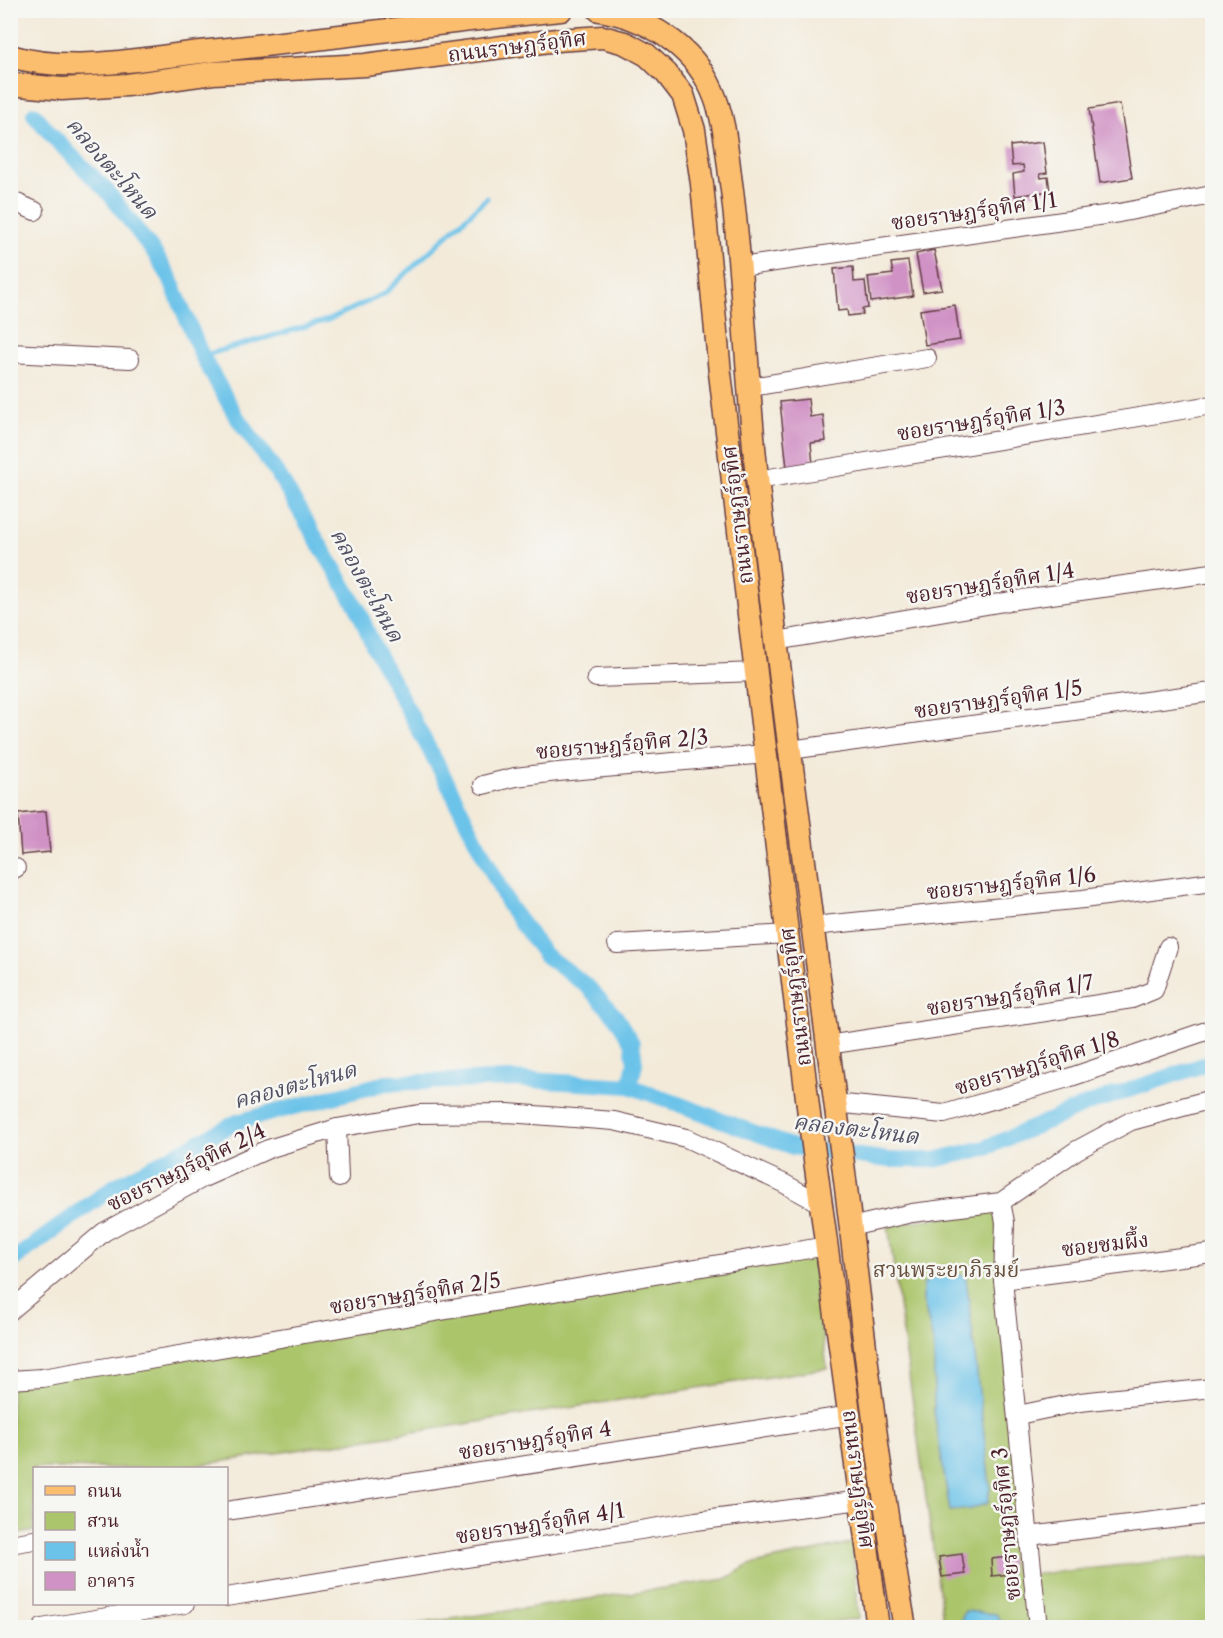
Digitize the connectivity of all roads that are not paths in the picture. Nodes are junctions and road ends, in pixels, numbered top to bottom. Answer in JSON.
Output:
{"nodes":[{"id":1,"x":561,"y":10,"type":"edge"},
{"id":2,"x":598,"y":10,"type":"edge"},
{"id":3,"x":10,"y":56,"type":"edge"},
{"id":4,"x":10,"y":84,"type":"edge"},
{"id":5,"x":1212,"y":195,"type":"edge"},
{"id":6,"x":10,"y":200,"type":"edge"},
{"id":7,"x":35,"y":211,"type":"dead end"},
{"id":8,"x":740,"y":267,"type":"junction"},
{"id":9,"x":10,"y":353,"type":"edge"},
{"id":10,"x":927,"y":358,"type":"dead end"},
{"id":11,"x":130,"y":359,"type":"dead end"},
{"id":12,"x":751,"y":387,"type":"junction"},
{"id":13,"x":1212,"y":405,"type":"edge"},
{"id":14,"x":757,"y":480,"type":"junction"},
{"id":15,"x":1212,"y":573,"type":"edge"},
{"id":16,"x":776,"y":641,"type":"junction"},
{"id":17,"x":756,"y":672,"type":"junction"},
{"id":18,"x":596,"y":678,"type":"dead end"},
{"id":19,"x":1212,"y":692,"type":"edge"},
{"id":20,"x":790,"y":750,"type":"junction"},
{"id":21,"x":766,"y":754,"type":"junction"},
{"id":22,"x":483,"y":785,"type":"dead end"},
{"id":23,"x":1212,"y":882,"type":"edge"},
{"id":24,"x":813,"y":926,"type":"junction"},
{"id":25,"x":788,"y":934,"type":"junction"},
{"id":26,"x":617,"y":944,"type":"dead end"},
{"id":27,"x":1168,"y":947,"type":"dead end"},
{"id":28,"x":1212,"y":1029,"type":"edge"},
{"id":29,"x":827,"y":1045,"type":"junction"},
{"id":30,"x":1212,"y":1099,"type":"edge"},
{"id":31,"x":836,"y":1114,"type":"junction"},
{"id":32,"x":337,"y":1128,"type":"junction"},
{"id":33,"x":339,"y":1178,"type":"dead end"},
{"id":34,"x":820,"y":1197,"type":"junction"},
{"id":35,"x":1001,"y":1202,"type":"junction"},
{"id":36,"x":850,"y":1227,"type":"junction"},
{"id":37,"x":827,"y":1246,"type":"junction"},
{"id":38,"x":1212,"y":1253,"type":"edge"},
{"id":39,"x":1003,"y":1280,"type":"junction"},
{"id":40,"x":10,"y":1311,"type":"edge"},
{"id":41,"x":10,"y":1380,"type":"edge"},
{"id":42,"x":1212,"y":1388,"type":"edge"},
{"id":43,"x":850,"y":1414,"type":"junction"},
{"id":44,"x":1018,"y":1415,"type":"junction"},
{"id":45,"x":861,"y":1500,"type":"junction"},
{"id":46,"x":228,"y":1511,"type":"edge"},
{"id":47,"x":1212,"y":1514,"type":"edge"},
{"id":48,"x":1029,"y":1536,"type":"junction"},
{"id":49,"x":33,"y":1540,"type":"edge"},
{"id":50,"x":10,"y":1544,"type":"edge"},
{"id":51,"x":228,"y":1597,"type":"edge"},
{"id":52,"x":179,"y":1605,"type":"edge"},
{"id":53,"x":42,"y":1628,"type":"edge"},
{"id":54,"x":878,"y":1628,"type":"edge"},
{"id":55,"x":905,"y":1628,"type":"edge"},
{"id":56,"x":1038,"y":1628,"type":"edge"}],
"edges":[{"from":1,"to":3,"type":"main road","name":"ถนนราษฎร์อุทิศ"},
{"from":2,"to":8,"type":"main road","name":"ถนนราษฎร์อุทิศ"},
{"from":4,"to":17,"type":"main road","name":"ถนนราษฎร์อุทิศ"},
{"from":5,"to":8,"type":"street","name":"ซอยราษฎร์อุทิศ 1/1"},
{"from":6,"to":7,"type":"street"},
{"from":8,"to":12,"type":"main road","name":"ถนนราษฎร์อุทิศ"},
{"from":9,"to":11,"type":"street"},
{"from":10,"to":12,"type":"street"},
{"from":12,"to":14,"type":"main road","name":"ถนนราษฎร์อุทิศ"},
{"from":13,"to":14,"type":"street","name":"ซอยราษฎร์อุทิศ 1/3"},
{"from":14,"to":16,"type":"main road","name":"ถนนราษฎร์อุทิศ"},
{"from":15,"to":16,"type":"street","name":"ซอยราษฎร์อุทิศ 1/4"},
{"from":16,"to":20,"type":"main road","name":"ถนนราษฎร์อุทิศ"},
{"from":17,"to":18,"type":"street"},
{"from":17,"to":21,"type":"main road","name":"ถนนราษฎร์อุทิศ"},
{"from":19,"to":20,"type":"street","name":"ซอยราษฎร์อุทิศ 1/5"},
{"from":20,"to":24,"type":"main road","name":"ถนนราษฎร์อุทิศ"},
{"from":21,"to":22,"type":"street","name":"ซอยราษฎร์อุทิศ 2/3"},
{"from":21,"to":25,"type":"main road","name":"ถนนราษฎร์อุทิศ"},
{"from":23,"to":24,"type":"street","name":"ซอยราษฎร์อุทิศ 1/6"},
{"from":24,"to":29,"type":"main road","name":"ถนนราษฎร์อุทิศ"},
{"from":25,"to":26,"type":"street"},
{"from":25,"to":34,"type":"main road","name":"ถนนราษฎร์อุทิศ"},
{"from":27,"to":29,"type":"street","name":"ซอยราษฎร์อุทิศ 1/7"},
{"from":28,"to":31,"type":"street","name":"ซอยราษฎร์อุทิศ 1/8"},
{"from":29,"to":31,"type":"main road","name":"ถนนราษฎร์อุทิศ"},
{"from":30,"to":35,"type":"street"},
{"from":31,"to":36,"type":"main road","name":"ถนนราษฎร์อุทิศ"},
{"from":32,"to":33,"type":"street"},
{"from":32,"to":34,"type":"street","name":"ซอยราษฎร์อุทิศ 2/4"},
{"from":32,"to":40,"type":"street","name":"ซอยราษฎร์อุทิศ 2/4"},
{"from":34,"to":37,"type":"main road","name":"ถนนราษฎร์อุทิศ"},
{"from":35,"to":36,"type":"street"},
{"from":35,"to":39,"type":"street","name":"ซอยราษฎร์อุทิศ 3"},
{"from":36,"to":55,"type":"main road","name":"ถนนราษฎร์อุทิศ"},
{"from":37,"to":41,"type":"street","name":"ซอยราษฎร์อุทิศ 2/5"},
{"from":37,"to":43,"type":"main road","name":"ถนนราษฎร์อุทิศ"},
{"from":38,"to":39,"type":"street","name":"ซอยชมผึ้ง"},
{"from":39,"to":44,"type":"street","name":"ซอยราษฎร์อุทิศ 3"},
{"from":42,"to":44,"type":"street"},
{"from":43,"to":45,"type":"main road","name":"ถนนราษฎร์อุทิศ"},
{"from":43,"to":46,"type":"street","name":"ซอยราษฎร์อุทิศ 4"},
{"from":44,"to":48,"type":"street","name":"ซอยราษฎร์อุทิศ 3"},
{"from":45,"to":51,"type":"street","name":"ซอยราษฎร์อุทิศ 4/1"},
{"from":45,"to":54,"type":"main road","name":"ถนนราษฎร์อุทิศ"},
{"from":47,"to":48,"type":"street"},
{"from":48,"to":56,"type":"street","name":"ซอยราษฎร์อุทิศ 3"},
{"from":49,"to":50,"type":"street"},
{"from":52,"to":53,"type":"street"}]}
